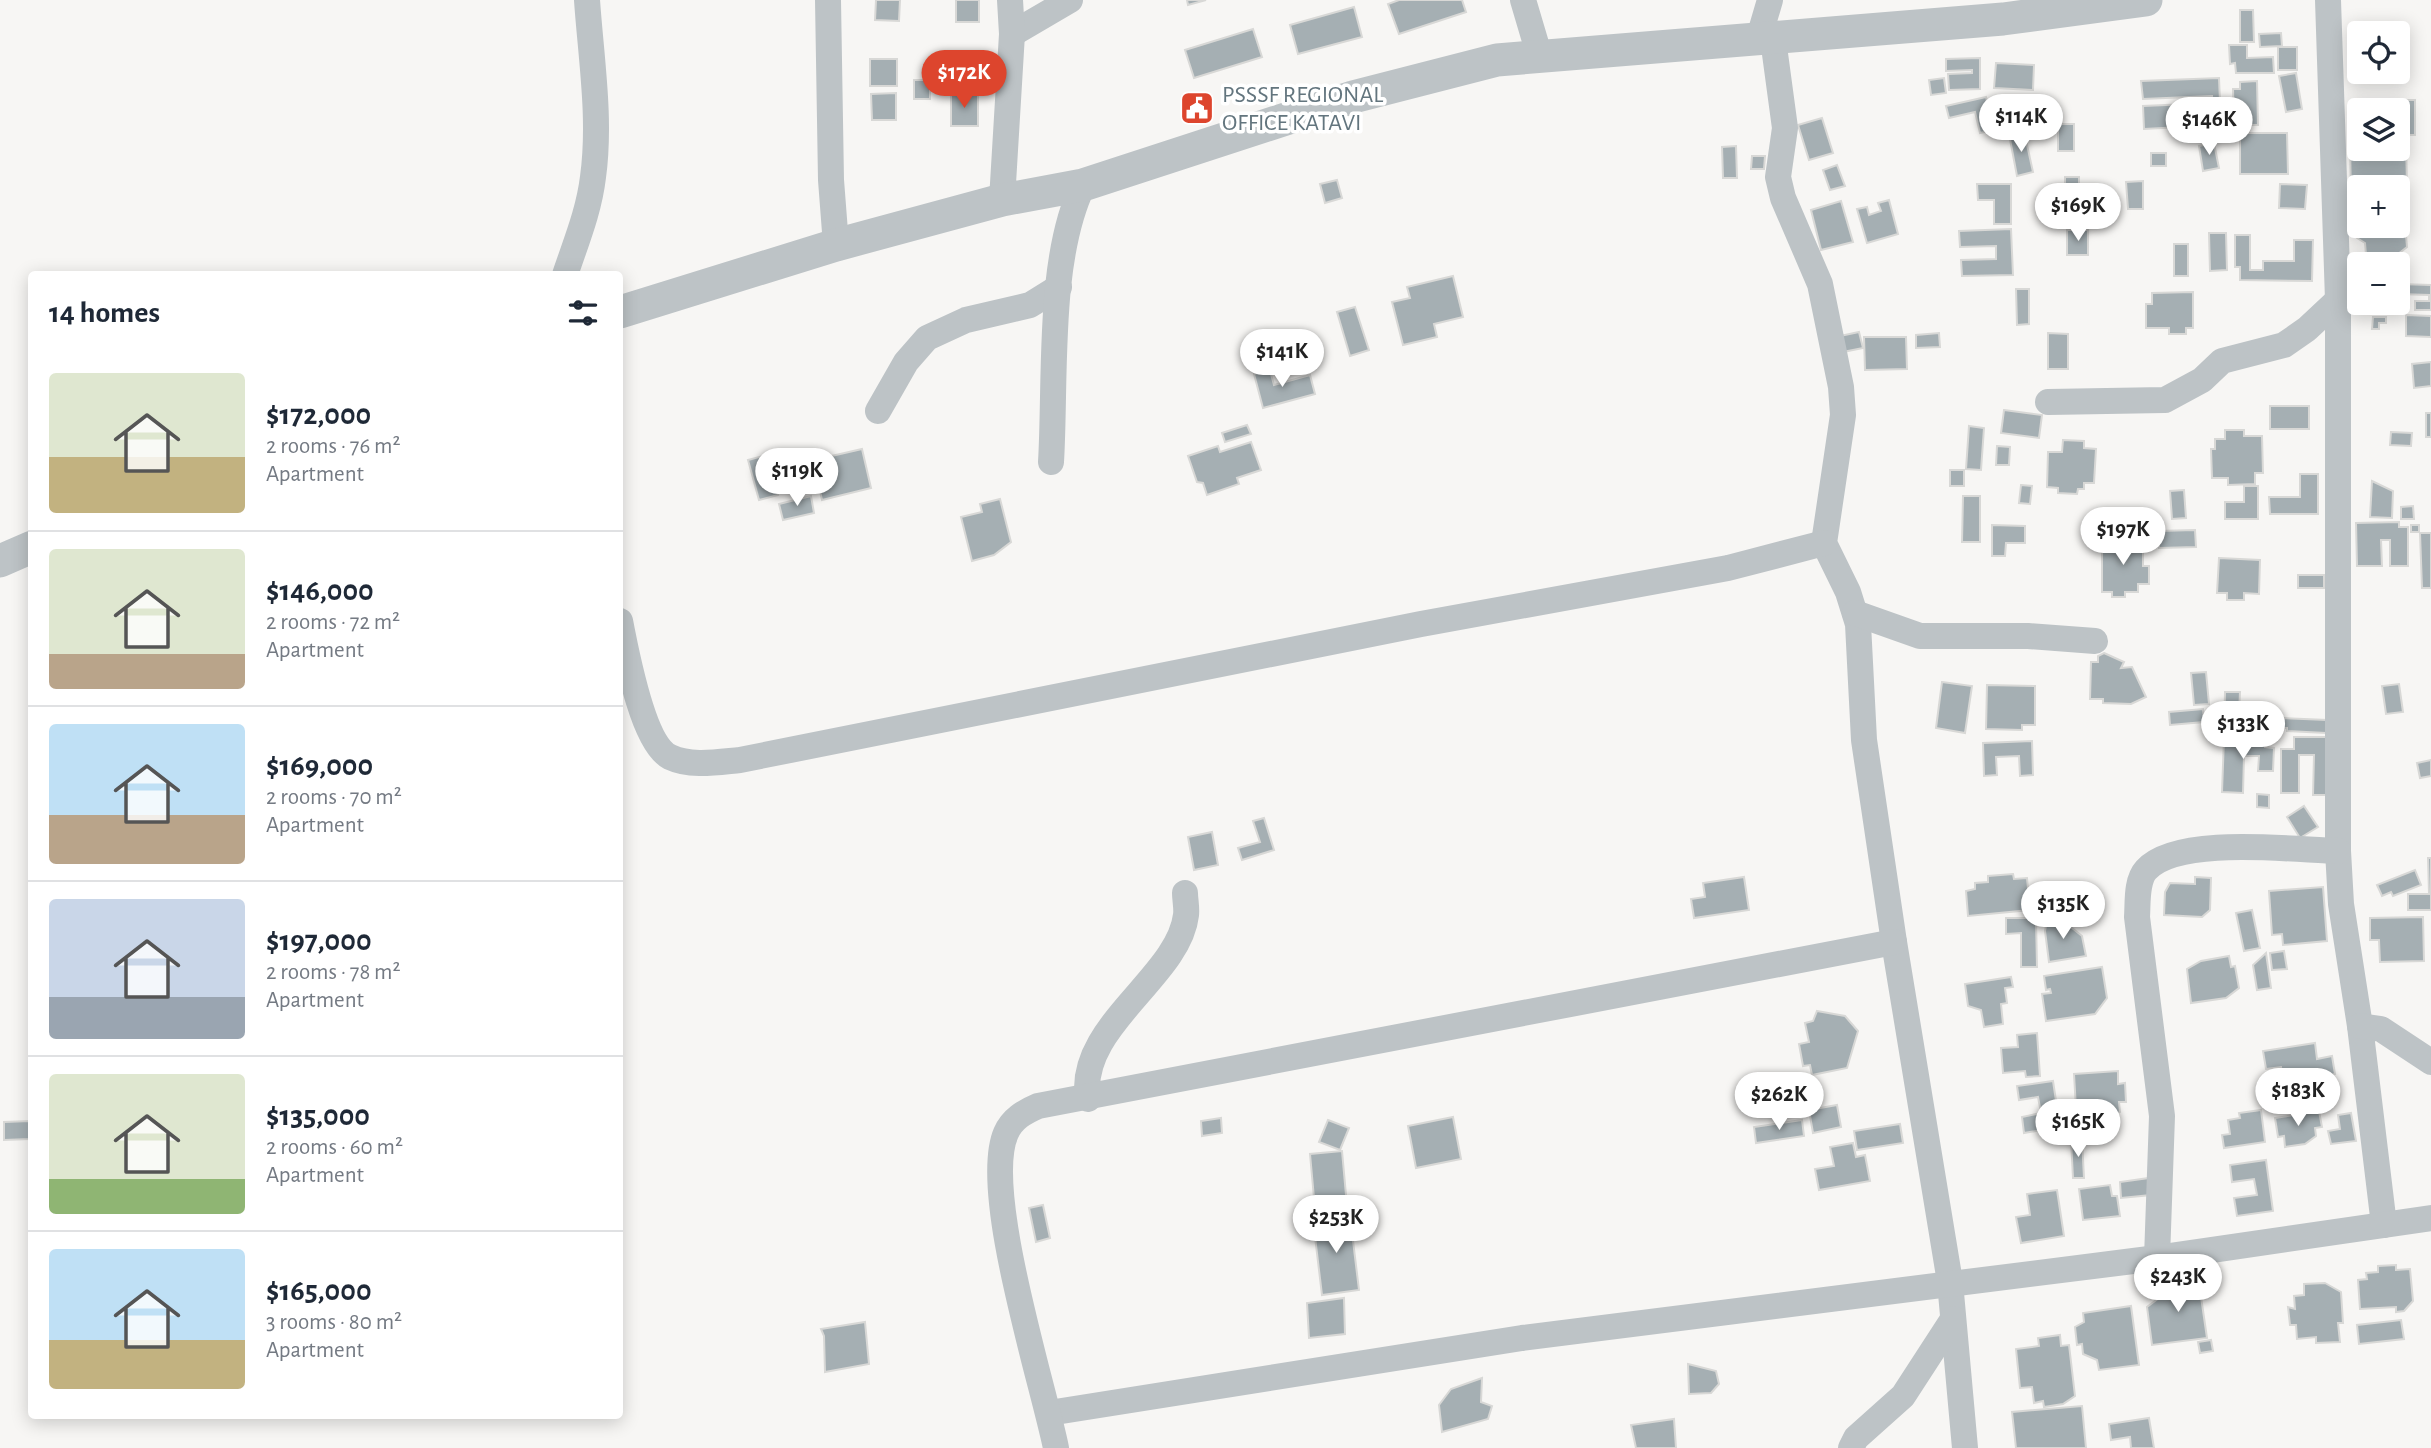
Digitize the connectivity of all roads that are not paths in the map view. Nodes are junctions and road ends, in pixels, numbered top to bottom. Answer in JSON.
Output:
{"nodes":[{"id":1,"x":587,"y":0,"type":"edge"},
{"id":2,"x":828,"y":0,"type":"edge"},
{"id":3,"x":1010,"y":0,"type":"edge"},
{"id":4,"x":1070,"y":0,"type":"edge"},
{"id":5,"x":1523,"y":0,"type":"edge"},
{"id":6,"x":1770,"y":0,"type":"edge"},
{"id":7,"x":2146,"y":0,"type":"edge"},
{"id":8,"x":2328,"y":0,"type":"edge"},
{"id":9,"x":1012,"y":34,"type":"junction"},
{"id":10,"x":1765,"y":40,"type":"junction"},
{"id":11,"x":1539,"y":54,"type":"junction"},
{"id":12,"x":1083,"y":186,"type":"junction"},
{"id":13,"x":1002,"y":200,"type":"junction"},
{"id":14,"x":836,"y":245,"type":"junction"},
{"id":15,"x":566,"y":271,"type":"edge"},
{"id":16,"x":1059,"y":287,"type":"junction"},
{"id":17,"x":2338,"y":300,"type":"junction"},
{"id":18,"x":623,"y":311,"type":"edge"},
{"id":19,"x":2048,"y":402,"type":"dead end"},
{"id":20,"x":878,"y":411,"type":"dead end"},
{"id":21,"x":1051,"y":462,"type":"dead end"},
{"id":22,"x":1824,"y":543,"type":"junction"},
{"id":23,"x":28,"y":549,"type":"edge"},
{"id":24,"x":0,"y":561,"type":"edge"},
{"id":25,"x":1855,"y":612,"type":"junction"},
{"id":26,"x":623,"y":632,"type":"edge"},
{"id":27,"x":2095,"y":641,"type":"dead end"},
{"id":28,"x":2338,"y":851,"type":"junction"},
{"id":29,"x":1185,"y":893,"type":"dead end"},
{"id":30,"x":1894,"y":942,"type":"junction"},
{"id":31,"x":2360,"y":1026,"type":"junction"},
{"id":32,"x":2431,"y":1062,"type":"edge"},
{"id":33,"x":1088,"y":1098,"type":"junction"},
{"id":34,"x":2431,"y":1218,"type":"edge"},
{"id":35,"x":2384,"y":1226,"type":"junction"},
{"id":36,"x":2157,"y":1258,"type":"junction"},
{"id":37,"x":1950,"y":1282,"type":"junction"},
{"id":38,"x":1953,"y":1319,"type":"junction"},
{"id":39,"x":1049,"y":1413,"type":"junction"},
{"id":40,"x":1056,"y":1448,"type":"edge"},
{"id":41,"x":1851,"y":1448,"type":"edge"},
{"id":42,"x":1965,"y":1448,"type":"edge"}],
"edges":[{"from":1,"to":15,"type":"street"},
{"from":2,"to":14,"type":"street"},
{"from":3,"to":9,"type":"street"},
{"from":4,"to":9,"type":"street"},
{"from":5,"to":11,"type":"street"},
{"from":6,"to":10,"type":"street"},
{"from":7,"to":10,"type":"street"},
{"from":8,"to":17,"type":"street"},
{"from":9,"to":13,"type":"street"},
{"from":10,"to":11,"type":"street"},
{"from":10,"to":22,"type":"street"},
{"from":11,"to":12,"type":"street"},
{"from":12,"to":13,"type":"street"},
{"from":12,"to":16,"type":"street"},
{"from":13,"to":14,"type":"street"},
{"from":14,"to":18,"type":"street"},
{"from":16,"to":20,"type":"street"},
{"from":16,"to":21,"type":"street"},
{"from":17,"to":19,"type":"street"},
{"from":17,"to":28,"type":"street"},
{"from":22,"to":25,"type":"street"},
{"from":22,"to":26,"type":"street"},
{"from":23,"to":24,"type":"street"},
{"from":25,"to":27,"type":"street"},
{"from":25,"to":30,"type":"street"},
{"from":28,"to":31,"type":"street"},
{"from":28,"to":36,"type":"street"},
{"from":29,"to":33,"type":"street"},
{"from":30,"to":33,"type":"street"},
{"from":30,"to":37,"type":"street"},
{"from":31,"to":32,"type":"street"},
{"from":31,"to":35,"type":"street"},
{"from":33,"to":39,"type":"street"},
{"from":34,"to":35,"type":"street"},
{"from":35,"to":36,"type":"street"},
{"from":36,"to":37,"type":"street"},
{"from":37,"to":38,"type":"street"},
{"from":37,"to":39,"type":"street"},
{"from":38,"to":41,"type":"street"},
{"from":38,"to":42,"type":"street"},
{"from":39,"to":40,"type":"street"}]}
